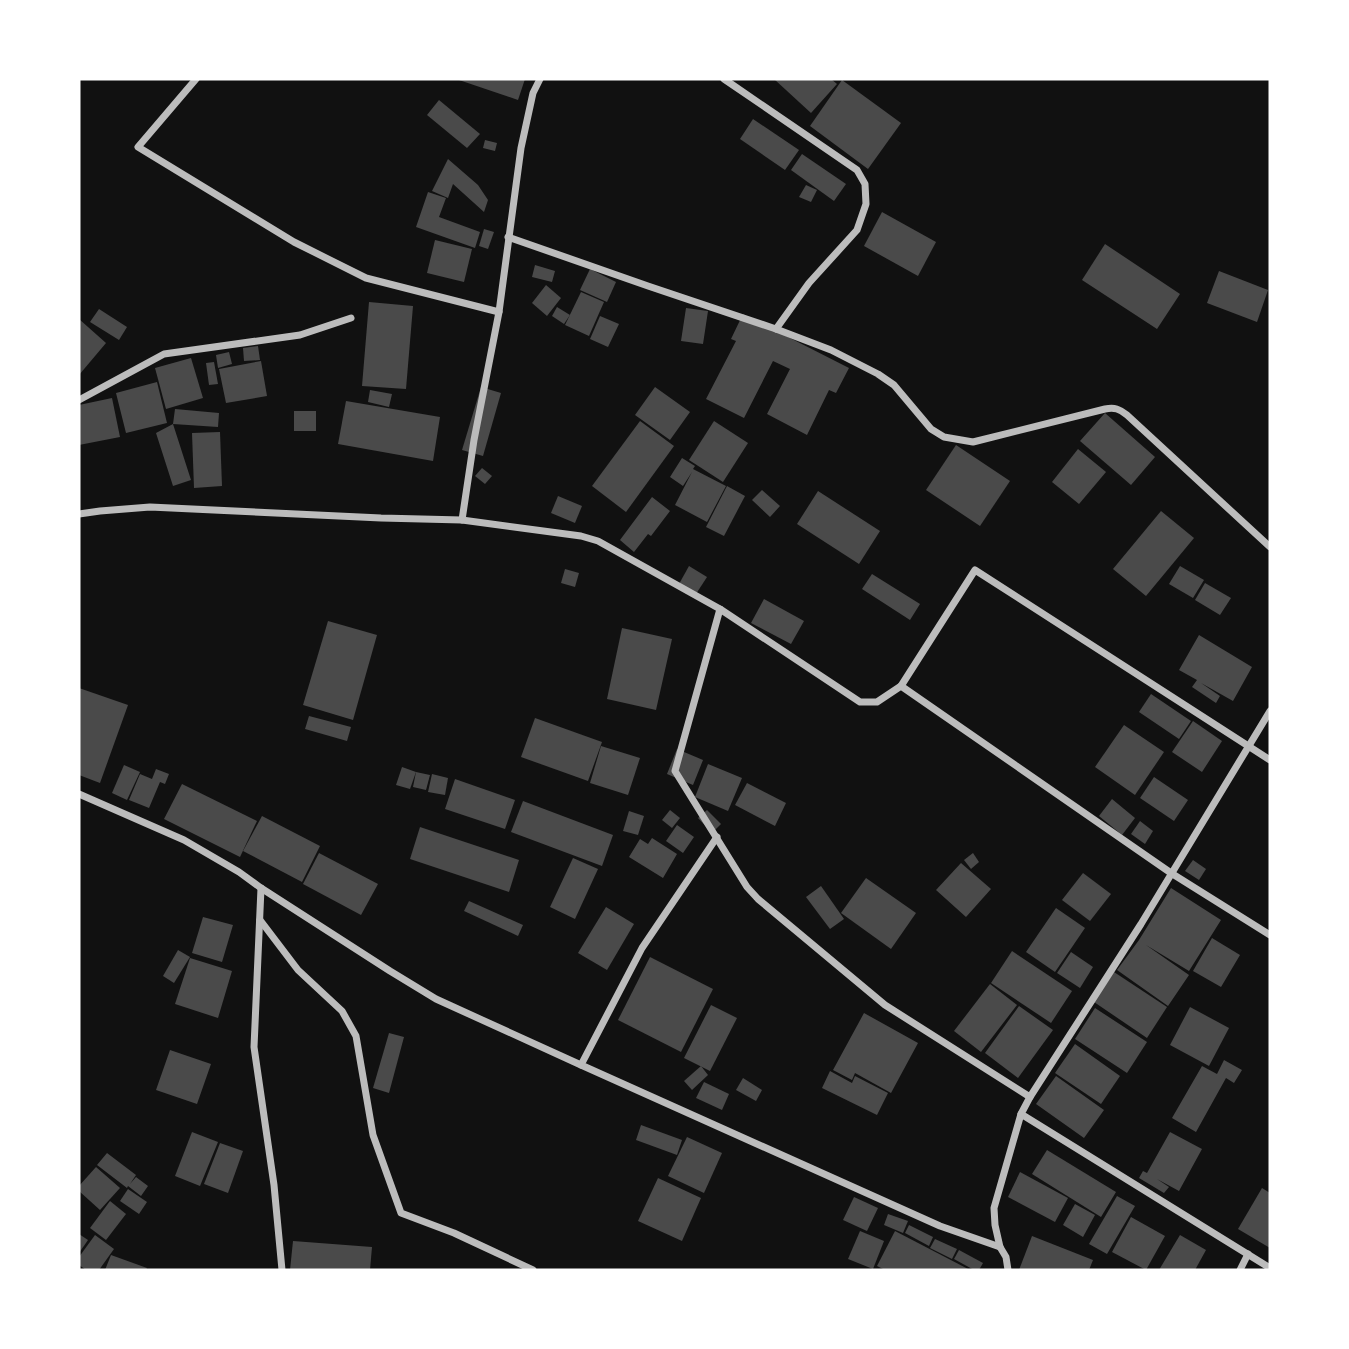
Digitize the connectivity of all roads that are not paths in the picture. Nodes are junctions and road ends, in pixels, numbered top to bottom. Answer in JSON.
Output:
{"nodes":[{"id":1,"x":196,"y":79,"type":"edge"},
{"id":2,"x":540,"y":79,"type":"edge"},
{"id":3,"x":724,"y":79,"type":"edge"},
{"id":4,"x":508,"y":237,"type":"junction"},
{"id":5,"x":499,"y":312,"type":"junction"},
{"id":6,"x":351,"y":318,"type":"dead end"},
{"id":7,"x":776,"y":328,"type":"junction"},
{"id":8,"x":79,"y":400,"type":"edge"},
{"id":9,"x":79,"y":514,"type":"edge"},
{"id":10,"x":462,"y":520,"type":"junction"},
{"id":11,"x":1270,"y":547,"type":"edge"},
{"id":12,"x":720,"y":609,"type":"junction"},
{"id":13,"x":901,"y":686,"type":"junction"},
{"id":14,"x":1270,"y":711,"type":"edge"},
{"id":15,"x":1249,"y":747,"type":"junction"},
{"id":16,"x":1270,"y":760,"type":"edge"},
{"id":17,"x":79,"y":794,"type":"edge"},
{"id":18,"x":717,"y":837,"type":"junction"},
{"id":19,"x":1171,"y":873,"type":"junction"},
{"id":20,"x":261,"y":888,"type":"junction"},
{"id":21,"x":260,"y":920,"type":"junction"},
{"id":22,"x":1270,"y":935,"type":"edge"},
{"id":23,"x":580,"y":1065,"type":"junction"},
{"id":24,"x":1030,"y":1097,"type":"junction"},
{"id":25,"x":1021,"y":1114,"type":"junction"},
{"id":26,"x":1000,"y":1247,"type":"junction"},
{"id":27,"x":1248,"y":1254,"type":"junction"},
{"id":28,"x":1270,"y":1268,"type":"edge"},
{"id":29,"x":282,"y":1270,"type":"edge"},
{"id":30,"x":533,"y":1270,"type":"edge"},
{"id":31,"x":1008,"y":1270,"type":"edge"},
{"id":32,"x":1240,"y":1270,"type":"edge"}],
"edges":[{"from":1,"to":5,"type":"street"},
{"from":2,"to":4,"type":"street"},
{"from":3,"to":7,"type":"street"},
{"from":4,"to":5,"type":"street"},
{"from":4,"to":7,"type":"street"},
{"from":5,"to":10,"type":"street"},
{"from":6,"to":8,"type":"street"},
{"from":7,"to":11,"type":"street"},
{"from":9,"to":10,"type":"street"},
{"from":10,"to":12,"type":"street"},
{"from":12,"to":13,"type":"street"},
{"from":12,"to":18,"type":"street"},
{"from":13,"to":15,"type":"street"},
{"from":13,"to":19,"type":"street"},
{"from":14,"to":15,"type":"street"},
{"from":15,"to":16,"type":"street"},
{"from":15,"to":19,"type":"street"},
{"from":17,"to":20,"type":"street"},
{"from":18,"to":23,"type":"street"},
{"from":18,"to":24,"type":"street"},
{"from":19,"to":22,"type":"street"},
{"from":19,"to":24,"type":"street"},
{"from":20,"to":21,"type":"street"},
{"from":20,"to":23,"type":"street"},
{"from":21,"to":29,"type":"street"},
{"from":21,"to":30,"type":"street"},
{"from":23,"to":26,"type":"street"},
{"from":24,"to":25,"type":"street"},
{"from":25,"to":26,"type":"street"},
{"from":25,"to":27,"type":"street"},
{"from":26,"to":31,"type":"street"},
{"from":27,"to":28,"type":"street"},
{"from":27,"to":32,"type":"street"}]}
